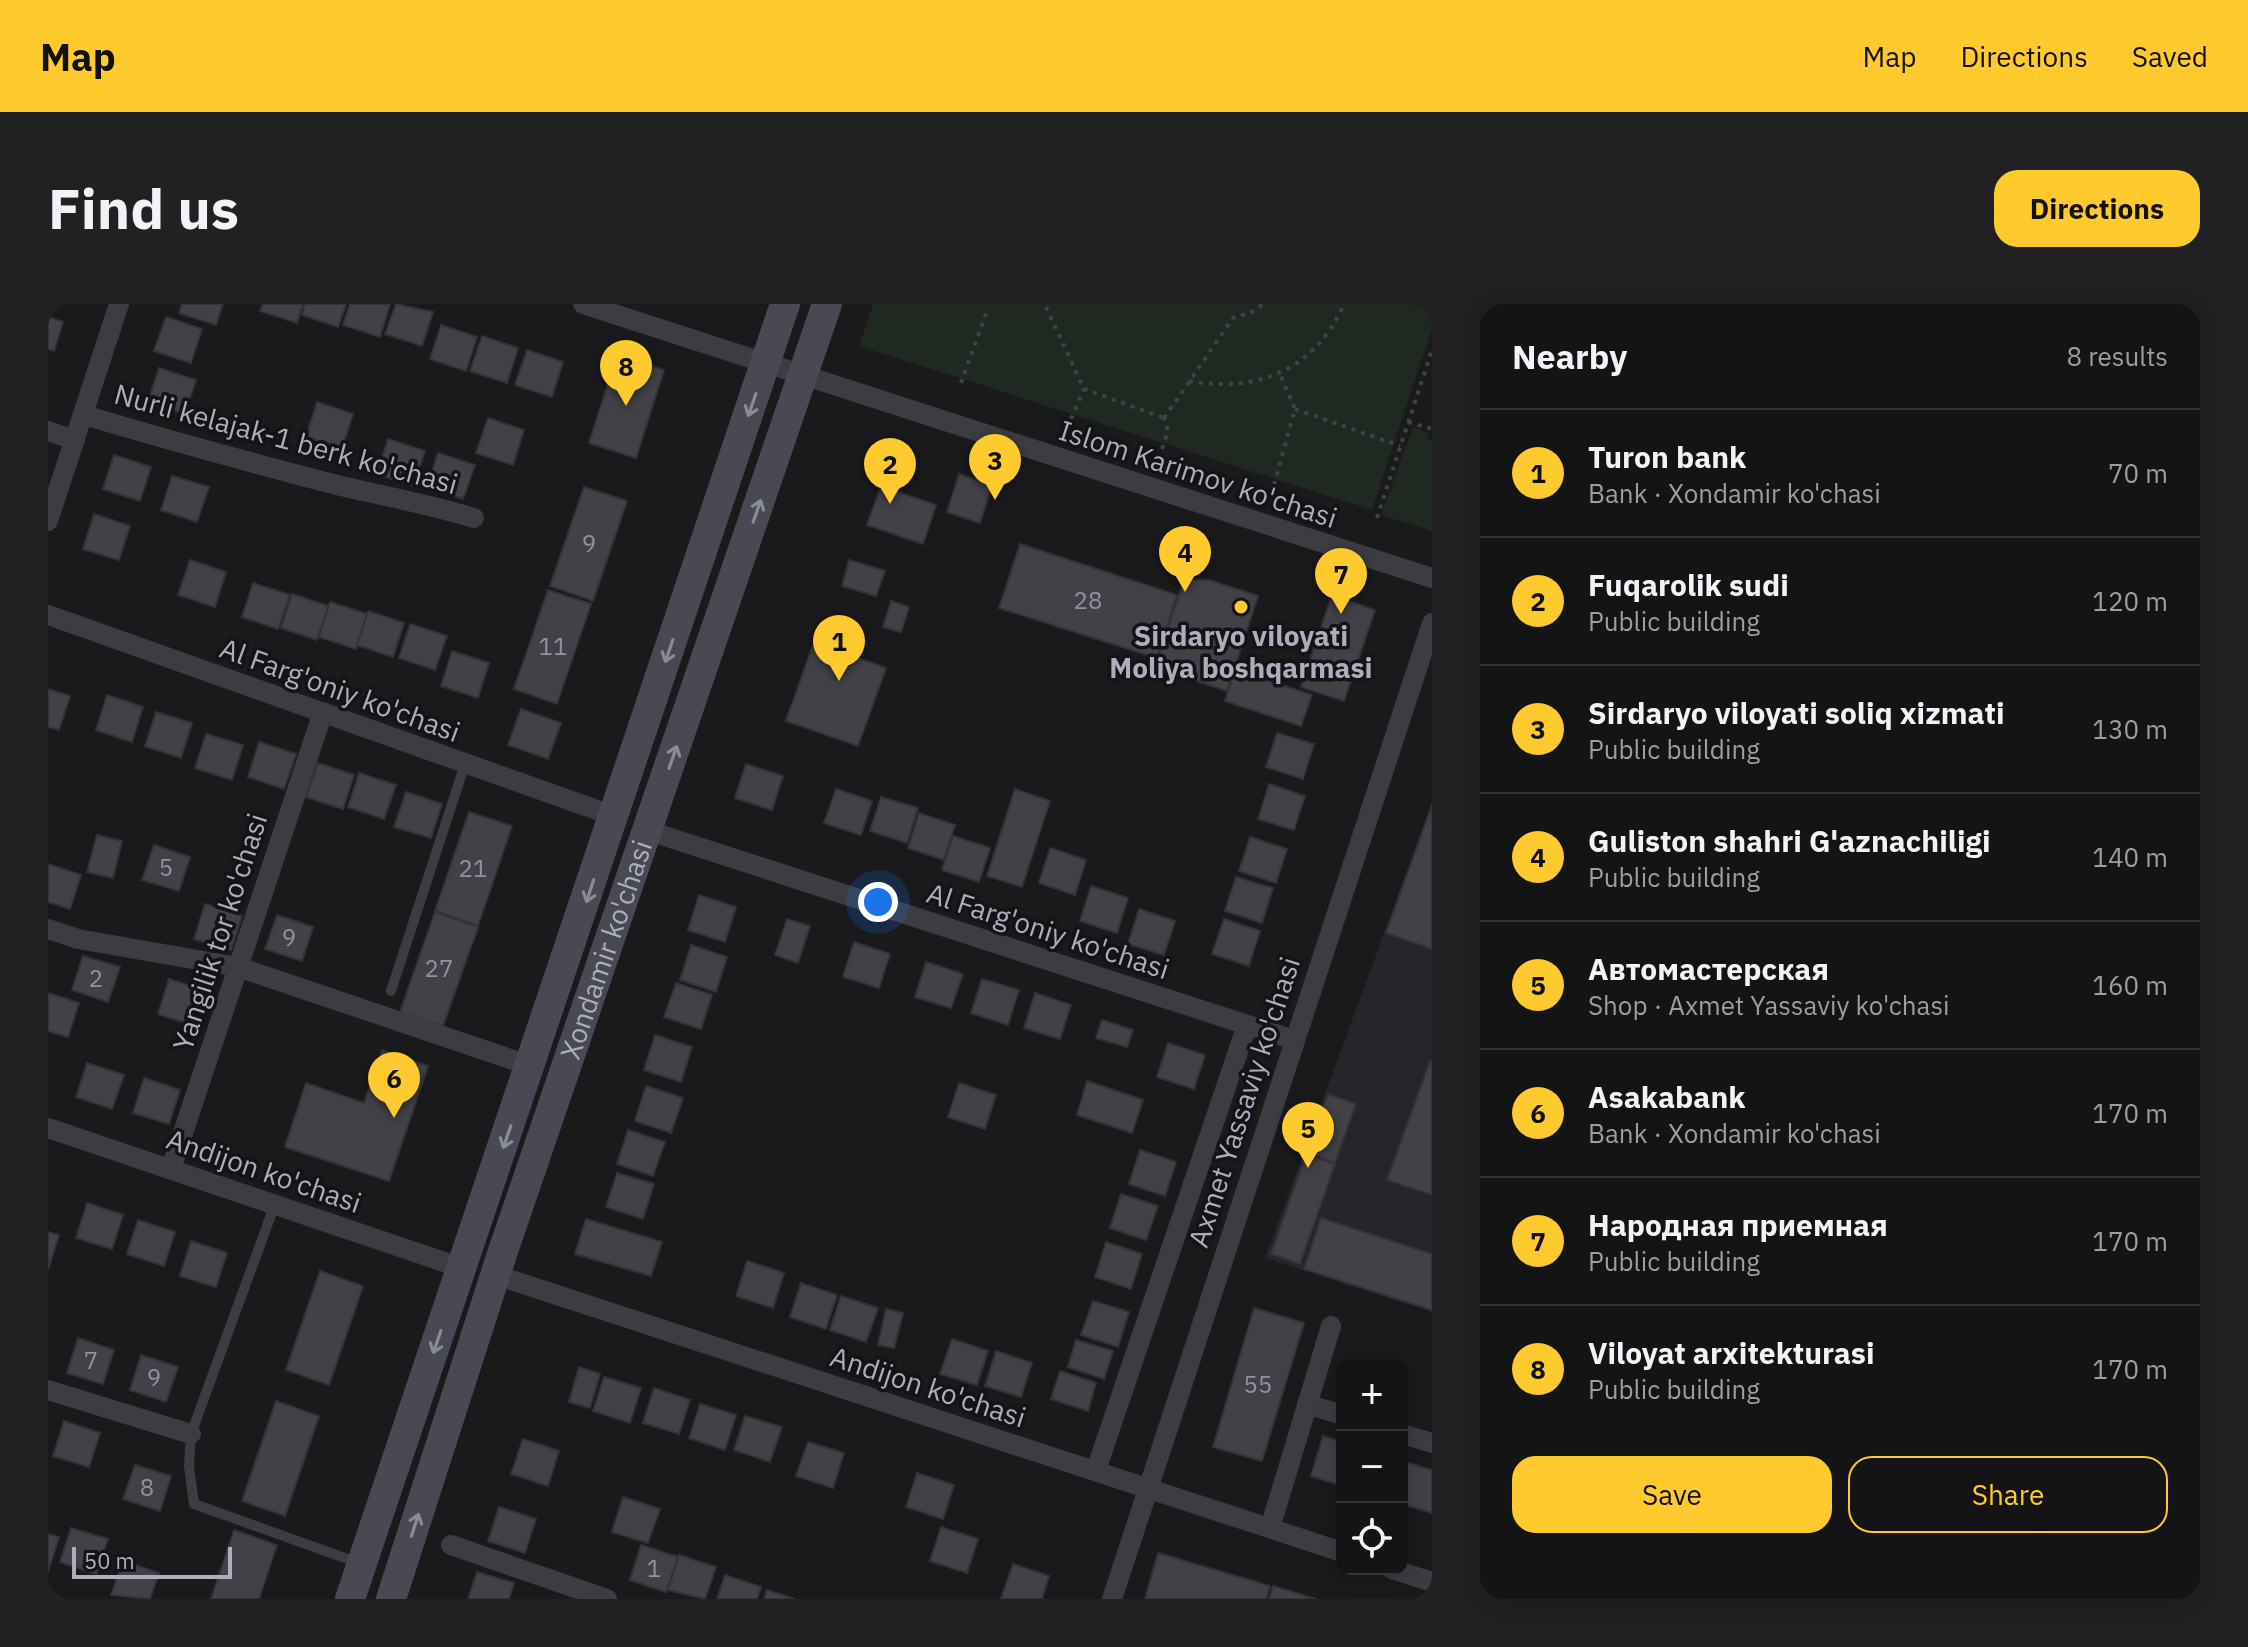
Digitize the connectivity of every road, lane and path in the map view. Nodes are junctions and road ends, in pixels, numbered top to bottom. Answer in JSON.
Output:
{"nodes":[{"id":1,"x":119,"y":304,"type":"edge"},
{"id":2,"x":583,"y":304,"type":"edge"},
{"id":3,"x":785,"y":304,"type":"edge"},
{"id":4,"x":827,"y":304,"type":"edge"},
{"id":5,"x":1263,"y":304,"type":"edge"},
{"id":6,"x":1344,"y":304,"type":"edge"},
{"id":7,"x":1046,"y":307,"type":"dead end"},
{"id":8,"x":988,"y":308,"type":"dead end"},
{"id":9,"x":1432,"y":350,"type":"edge"},
{"id":10,"x":765,"y":364,"type":"junction"},
{"id":11,"x":1279,"y":372,"type":"junction"},
{"id":12,"x":802,"y":376,"type":"junction"},
{"id":13,"x":1189,"y":381,"type":"junction"},
{"id":14,"x":961,"y":383,"type":"dead end"},
{"id":15,"x":1084,"y":389,"type":"junction"},
{"id":16,"x":1295,"y":409,"type":"junction"},
{"id":17,"x":84,"y":415,"type":"junction"},
{"id":18,"x":1164,"y":418,"type":"junction"},
{"id":19,"x":1071,"y":419,"type":"dead end"},
{"id":20,"x":1408,"y":422,"type":"junction"},
{"id":21,"x":1432,"y":429,"type":"edge"},
{"id":22,"x":48,"y":431,"type":"edge"},
{"id":23,"x":75,"y":440,"type":"junction"},
{"id":24,"x":1400,"y":446,"type":"junction"},
{"id":25,"x":1162,"y":449,"type":"dead end"},
{"id":26,"x":1274,"y":485,"type":"dead end"},
{"id":27,"x":474,"y":518,"type":"dead end"},
{"id":28,"x":1377,"y":518,"type":"dead end"},
{"id":29,"x":48,"y":521,"type":"edge"},
{"id":30,"x":1432,"y":578,"type":"edge"},
{"id":31,"x":48,"y":615,"type":"edge"},
{"id":32,"x":1432,"y":623,"type":"edge"},
{"id":33,"x":323,"y":712,"type":"junction"},
{"id":34,"x":465,"y":764,"type":"junction"},
{"id":35,"x":614,"y":816,"type":"junction"},
{"id":36,"x":649,"y":831,"type":"junction"},
{"id":37,"x":48,"y":929,"type":"edge"},
{"id":38,"x":238,"y":967,"type":"junction"},
{"id":39,"x":391,"y":991,"type":"dead end"},
{"id":40,"x":1247,"y":1025,"type":"junction"},
{"id":41,"x":1294,"y":1040,"type":"junction"},
{"id":42,"x":531,"y":1066,"type":"junction"},
{"id":43,"x":48,"y":1128,"type":"edge"},
{"id":44,"x":171,"y":1169,"type":"junction"},
{"id":45,"x":275,"y":1204,"type":"junction"},
{"id":46,"x":462,"y":1268,"type":"junction"},
{"id":47,"x":496,"y":1275,"type":"junction"},
{"id":48,"x":1331,"y":1326,"type":"dead end"},
{"id":49,"x":48,"y":1390,"type":"edge"},
{"id":50,"x":1307,"y":1404,"type":"junction"},
{"id":51,"x":1336,"y":1413,"type":"edge"},
{"id":52,"x":191,"y":1434,"type":"junction"},
{"id":53,"x":1408,"y":1436,"type":"edge"},
{"id":54,"x":1432,"y":1443,"type":"edge"},
{"id":55,"x":1096,"y":1470,"type":"junction"},
{"id":56,"x":1146,"y":1487,"type":"junction"},
{"id":57,"x":1270,"y":1528,"type":"junction"},
{"id":58,"x":451,"y":1545,"type":"dead end"},
{"id":59,"x":1336,"y":1550,"type":"edge"},
{"id":60,"x":362,"y":1564,"type":"junction"},
{"id":61,"x":1408,"y":1574,"type":"edge"},
{"id":62,"x":1432,"y":1582,"type":"edge"},
{"id":63,"x":350,"y":1599,"type":"edge"},
{"id":64,"x":391,"y":1599,"type":"edge"},
{"id":65,"x":607,"y":1599,"type":"edge"},
{"id":66,"x":1112,"y":1599,"type":"edge"}],
"edges":[{"from":1,"to":17,"type":"street"},
{"from":2,"to":10,"type":"street","name":"Islom Karimov ko'chasi"},
{"from":3,"to":10,"type":"main road","name":"Xondamir ko'chasi"},
{"from":4,"to":12,"type":"main road","name":"Xondamir ko'chasi"},
{"from":5,"to":13,"type":"path"},
{"from":6,"to":11,"type":"path"},
{"from":7,"to":15,"type":"path"},
{"from":8,"to":14,"type":"path"},
{"from":9,"to":20,"type":"path"},
{"from":10,"to":12,"type":"street","name":"Islom Karimov ko'chasi"},
{"from":10,"to":35,"type":"main road","name":"Xondamir ko'chasi","one_way":true},
{"from":11,"to":13,"type":"path"},
{"from":11,"to":16,"type":"path"},
{"from":12,"to":30,"type":"street","name":"Islom Karimov ko'chasi"},
{"from":36,"to":12,"type":"main road","name":"Xondamir ko'chasi","one_way":true},
{"from":13,"to":18,"type":"path"},
{"from":15,"to":18,"type":"path"},
{"from":15,"to":19,"type":"path"},
{"from":16,"to":24,"type":"path"},
{"from":16,"to":26,"type":"path"},
{"from":17,"to":23,"type":"street"},
{"from":17,"to":27,"type":"street","name":"Nurli kelajak-1 berk ko'chasi"},
{"from":18,"to":25,"type":"path"},
{"from":20,"to":21,"type":"path"},
{"from":20,"to":24,"type":"path"},
{"from":22,"to":23,"type":"street"},
{"from":23,"to":29,"type":"street"},
{"from":24,"to":28,"type":"path"},
{"from":31,"to":33,"type":"street","name":"Al Farg'oniy ko'chasi"},
{"from":32,"to":41,"type":"street","name":"Axmet Yassaviy ko'chasi"},
{"from":33,"to":34,"type":"street","name":"Al Farg'oniy ko'chasi"},
{"from":33,"to":38,"type":"street","name":"Yangilik tor ko'chasi"},
{"from":34,"to":35,"type":"street","name":"Al Farg'oniy ko'chasi"},
{"from":34,"to":39,"type":"lane"},
{"from":35,"to":42,"type":"main road","name":"Xondamir ko'chasi","one_way":true},
{"from":36,"to":40,"type":"street","name":"Al Farg'oniy ko'chasi"},
{"from":36,"to":47,"type":"main road","name":"Xondamir ko'chasi"},
{"from":37,"to":38,"type":"street"},
{"from":38,"to":42,"type":"street"},
{"from":38,"to":44,"type":"street","name":"Yangilik tor ko'chasi"},
{"from":40,"to":41,"type":"street","name":"Al Farg'oniy ko'chasi"},
{"from":40,"to":55,"type":"street"},
{"from":41,"to":56,"type":"street","name":"Axmet Yassaviy ko'chasi"},
{"from":42,"to":46,"type":"main road","name":"Xondamir ko'chasi","one_way":true},
{"from":43,"to":44,"type":"street","name":"Andijon ko'chasi"},
{"from":44,"to":45,"type":"street","name":"Andijon ko'chasi"},
{"from":45,"to":46,"type":"street","name":"Andijon ko'chasi"},
{"from":45,"to":52,"type":"lane"},
{"from":46,"to":60,"type":"main road","name":"Xondamir ko'chasi","one_way":true},
{"from":47,"to":55,"type":"street","name":"Andijon ko'chasi"},
{"from":64,"to":47,"type":"main road","name":"Xondamir ko'chasi","one_way":true},
{"from":48,"to":50,"type":"street"},
{"from":49,"to":52,"type":"street"},
{"from":50,"to":51,"type":"street"},
{"from":50,"to":57,"type":"street"},
{"from":52,"to":60,"type":"lane"},
{"from":53,"to":54,"type":"street"},
{"from":55,"to":56,"type":"street","name":"Andijon ko'chasi"},
{"from":56,"to":57,"type":"street","name":"Andijon ko'chasi"},
{"from":56,"to":66,"type":"street","name":"Axmet Yassaviy ko'chasi"},
{"from":57,"to":59,"type":"street","name":"Andijon ko'chasi"},
{"from":58,"to":65,"type":"street"},
{"from":60,"to":63,"type":"main road","name":"Xondamir ko'chasi"},
{"from":61,"to":62,"type":"street"}]}
